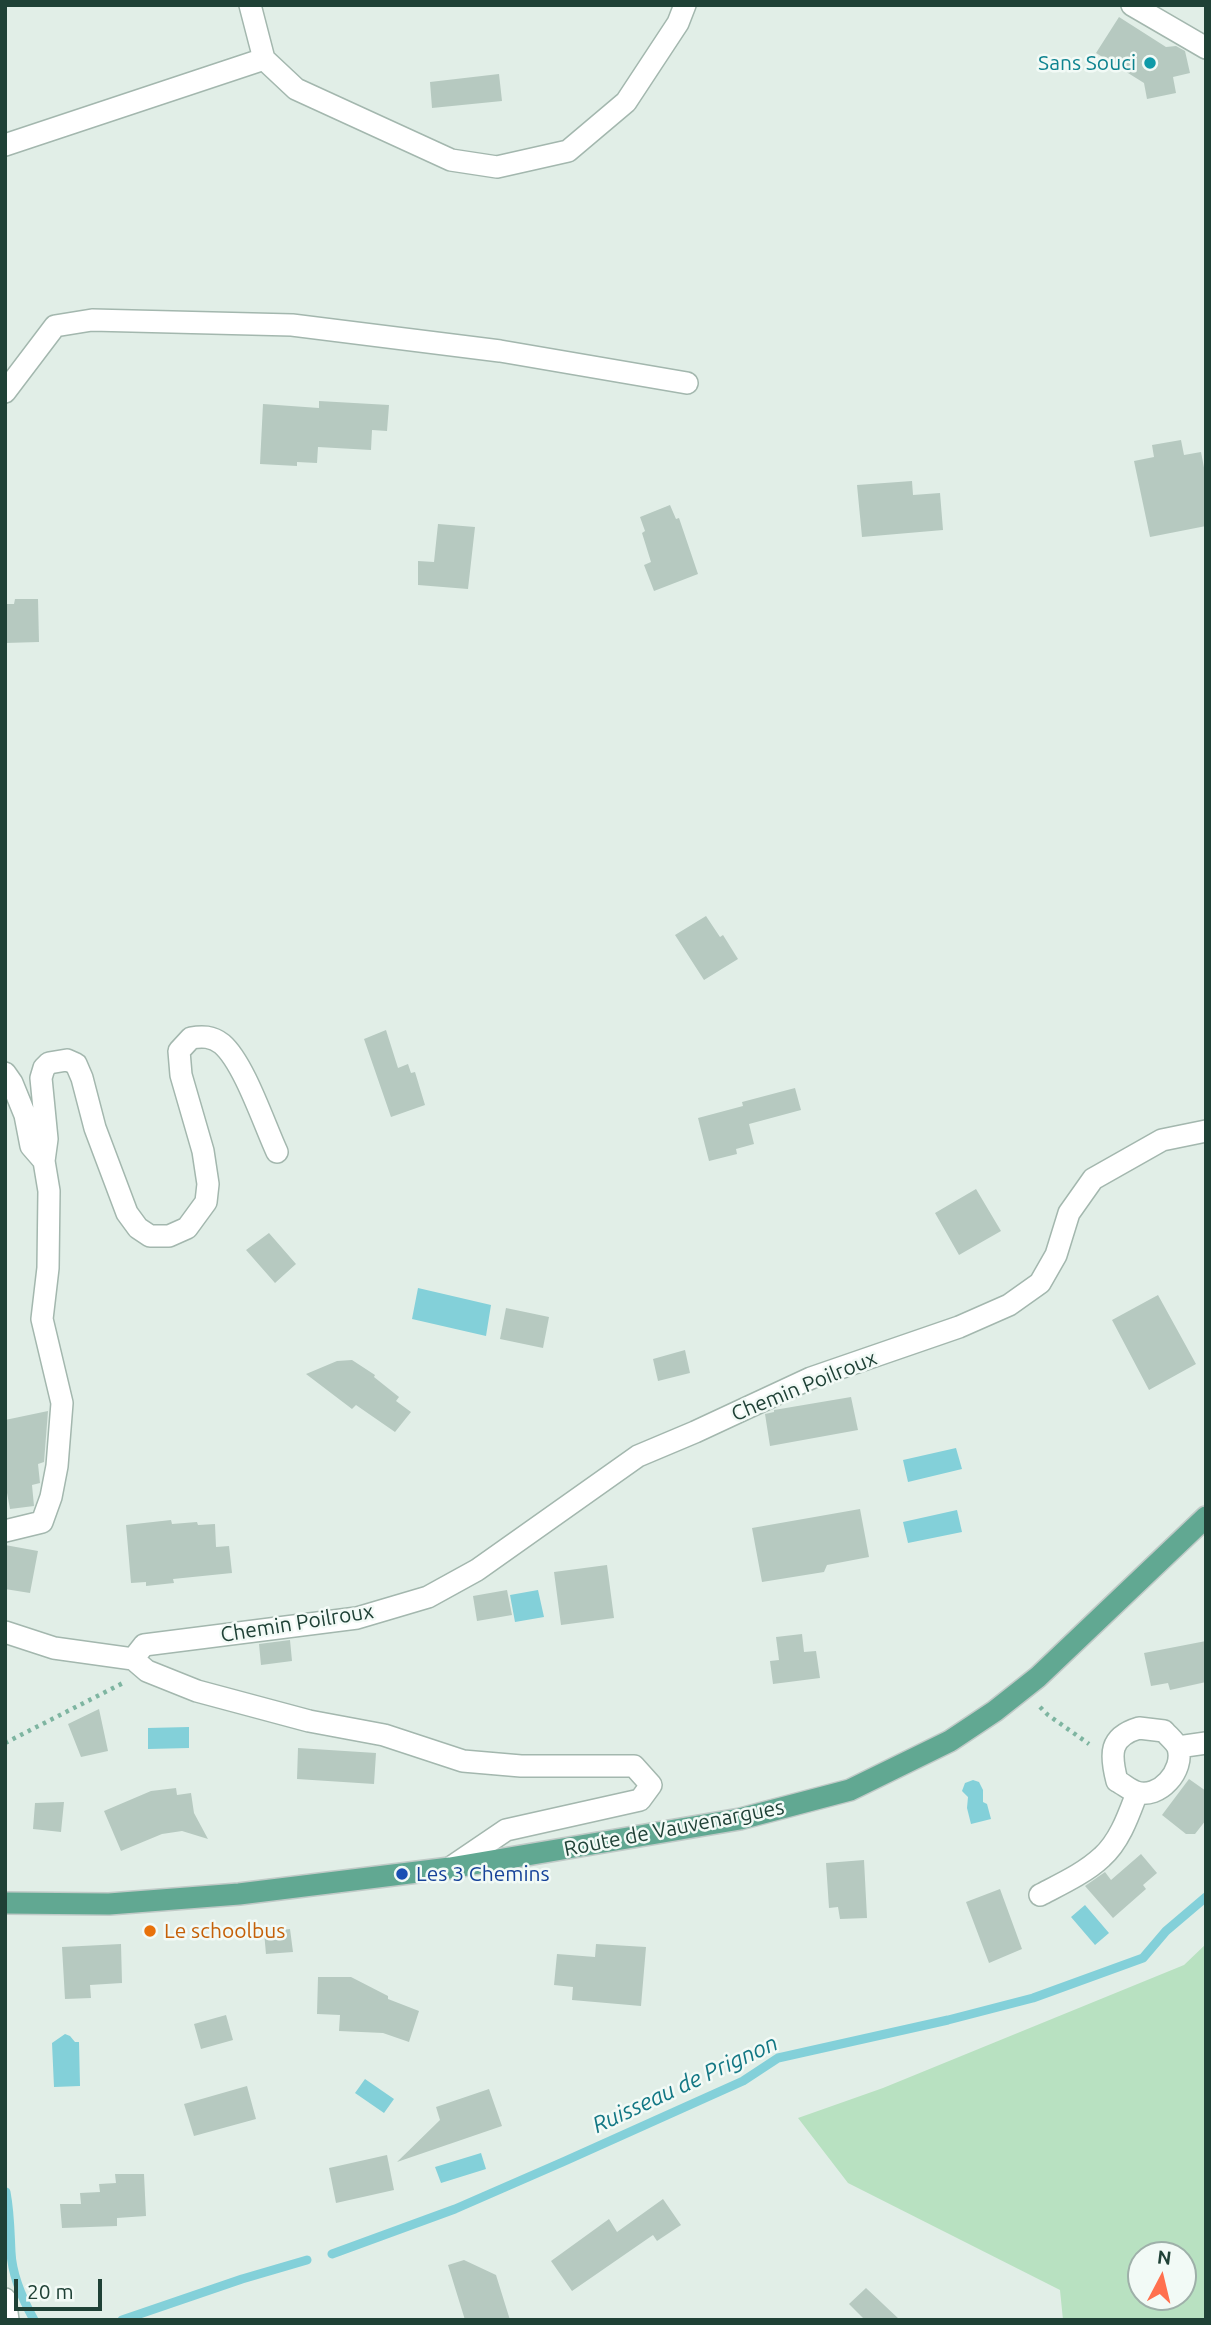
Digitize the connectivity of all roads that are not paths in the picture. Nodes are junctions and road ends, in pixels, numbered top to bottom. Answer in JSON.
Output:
{"nodes":[{"id":1,"x":250,"y":5,"type":"edge"},
{"id":2,"x":685,"y":5,"type":"edge"},
{"id":3,"x":1132,"y":5,"type":"edge"},
{"id":4,"x":1206,"y":48,"type":"edge"},
{"id":5,"x":264,"y":59,"type":"junction"},
{"id":6,"x":5,"y":145,"type":"edge"},
{"id":7,"x":687,"y":383,"type":"dead end"},
{"id":8,"x":5,"y":392,"type":"edge"},
{"id":9,"x":5,"y":1073,"type":"edge"},
{"id":10,"x":1206,"y":1131,"type":"edge"},
{"id":11,"x":277,"y":1152,"type":"dead end"},
{"id":12,"x":44,"y":1161,"type":"junction"},
{"id":13,"x":1206,"y":1517,"type":"edge"},
{"id":14,"x":5,"y":1531,"type":"edge"},
{"id":15,"x":5,"y":1632,"type":"edge"},
{"id":16,"x":140,"y":1665,"type":"junction"},
{"id":17,"x":1206,"y":1743,"type":"edge"},
{"id":18,"x":1178,"y":1747,"type":"junction"},
{"id":19,"x":1137,"y":1793,"type":"junction"},
{"id":20,"x":450,"y":1868,"type":"junction"},
{"id":21,"x":1040,"y":1895,"type":"dead end"},
{"id":22,"x":5,"y":1903,"type":"edge"},
{"id":23,"x":5,"y":2299,"type":"edge"},
{"id":24,"x":8,"y":2320,"type":"edge"}],
"edges":[{"from":1,"to":5,"type":"street"},
{"from":2,"to":5,"type":"street"},
{"from":3,"to":4,"type":"street"},
{"from":5,"to":6,"type":"street"},
{"from":7,"to":8,"type":"street"},
{"from":9,"to":12,"type":"street"},
{"from":10,"to":16,"type":"street","name":"Chemin Poilroux"},
{"from":11,"to":12,"type":"street"},
{"from":12,"to":14,"type":"street"},
{"from":13,"to":20,"type":"main road","name":"Route de Vauvenargues"},
{"from":15,"to":16,"type":"street"},
{"from":16,"to":20,"type":"street"},
{"from":17,"to":18,"type":"street"},
{"from":18,"to":19,"type":"street"},
{"from":18,"to":19,"type":"street"},
{"from":19,"to":21,"type":"street"},
{"from":20,"to":22,"type":"main road","name":"Route de Vauvenargues"},
{"from":23,"to":24,"type":"street"}]}
